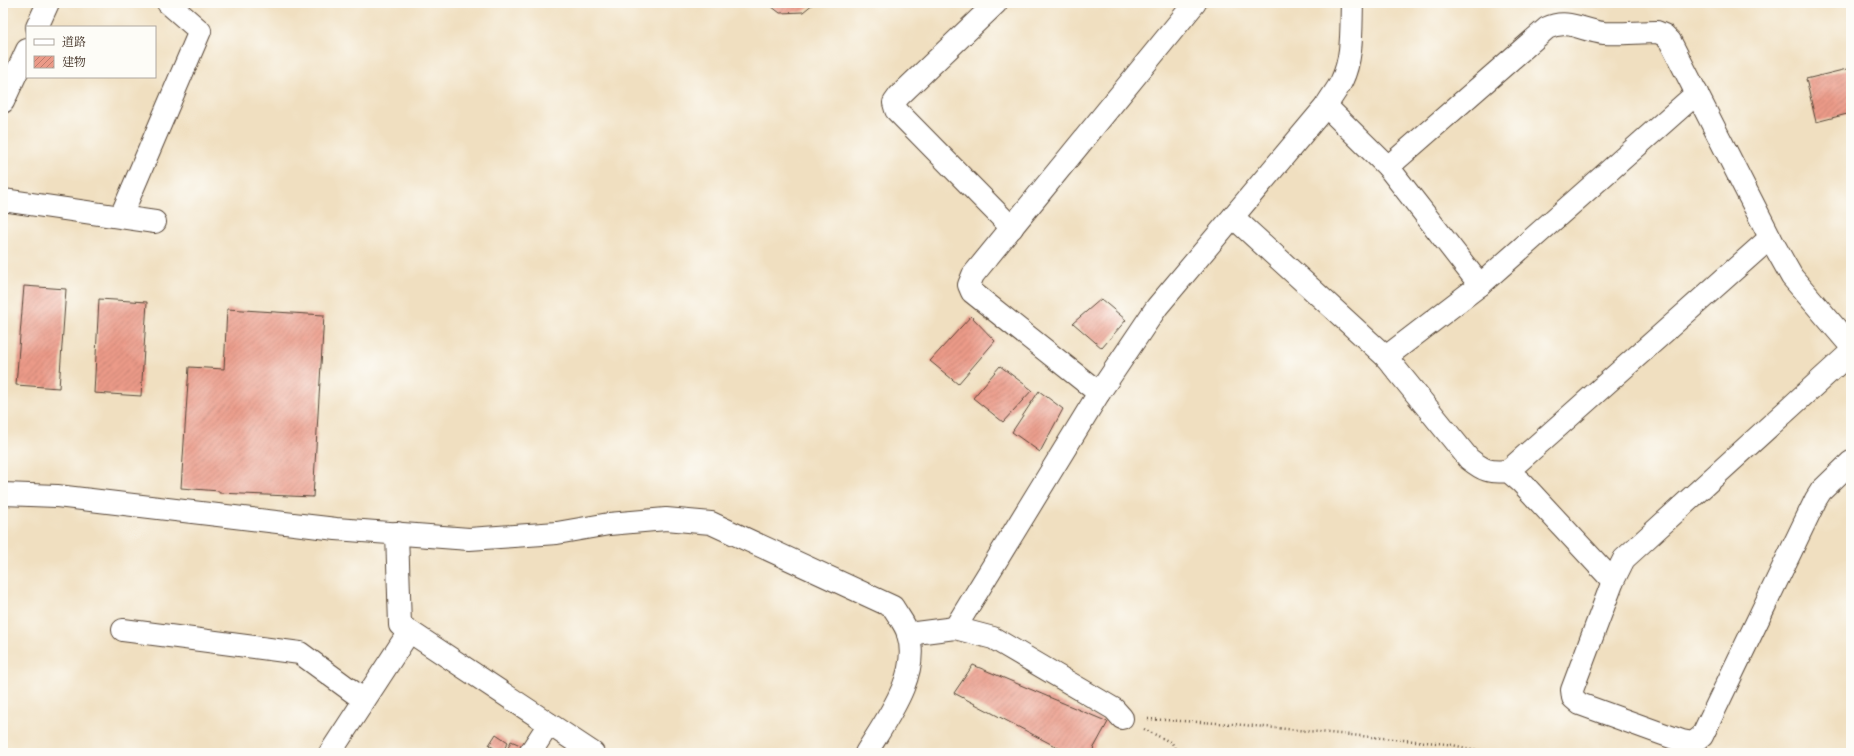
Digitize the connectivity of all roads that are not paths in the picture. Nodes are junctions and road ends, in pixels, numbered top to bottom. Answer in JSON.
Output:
{"nodes":[{"id":1,"x":48,"y":3,"type":"edge"},
{"id":2,"x":168,"y":3,"type":"edge"},
{"id":3,"x":996,"y":3,"type":"edge"},
{"id":4,"x":1195,"y":3,"type":"edge"},
{"id":5,"x":1352,"y":3,"type":"edge"},
{"id":6,"x":37,"y":26,"type":"edge"},
{"id":7,"x":26,"y":52,"type":"edge"},
{"id":8,"x":1696,"y":93,"type":"junction"},
{"id":9,"x":3,"y":102,"type":"edge"},
{"id":10,"x":1326,"y":106,"type":"junction"},
{"id":11,"x":1388,"y":167,"type":"junction"},
{"id":12,"x":3,"y":200,"type":"edge"},
{"id":13,"x":121,"y":216,"type":"junction"},
{"id":14,"x":1233,"y":216,"type":"junction"},
{"id":15,"x":155,"y":222,"type":"dead end"},
{"id":16,"x":1012,"y":228,"type":"junction"},
{"id":17,"x":1770,"y":238,"type":"junction"},
{"id":18,"x":1480,"y":285,"type":"junction"},
{"id":19,"x":1851,"y":346,"type":"edge"},
{"id":20,"x":1851,"y":352,"type":"edge"},
{"id":21,"x":1386,"y":357,"type":"junction"},
{"id":22,"x":1099,"y":393,"type":"junction"},
{"id":23,"x":1851,"y":462,"type":"edge"},
{"id":24,"x":1508,"y":471,"type":"junction"},
{"id":25,"x":3,"y":494,"type":"edge"},
{"id":26,"x":397,"y":533,"type":"junction"},
{"id":27,"x":1613,"y":581,"type":"junction"},
{"id":28,"x":955,"y":628,"type":"junction"},
{"id":29,"x":124,"y":630,"type":"dead end"},
{"id":30,"x":409,"y":632,"type":"junction"},
{"id":31,"x":908,"y":634,"type":"junction"},
{"id":32,"x":364,"y":700,"type":"junction"},
{"id":33,"x":1122,"y":718,"type":"road end"},
{"id":34,"x":549,"y":724,"type":"junction"},
{"id":35,"x":330,"y":753,"type":"edge"},
{"id":36,"x":530,"y":753,"type":"edge"},
{"id":37,"x":593,"y":753,"type":"edge"},
{"id":38,"x":866,"y":753,"type":"edge"}],
"edges":[{"from":1,"to":6,"type":"street"},
{"from":2,"to":13,"type":"street"},
{"from":3,"to":16,"type":"street"},
{"from":4,"to":16,"type":"street"},
{"from":5,"to":10,"type":"street"},
{"from":7,"to":9,"type":"street"},
{"from":8,"to":11,"type":"street"},
{"from":8,"to":17,"type":"street"},
{"from":8,"to":18,"type":"street"},
{"from":10,"to":11,"type":"street"},
{"from":10,"to":14,"type":"street"},
{"from":11,"to":18,"type":"street"},
{"from":12,"to":13,"type":"street"},
{"from":13,"to":15,"type":"street"},
{"from":14,"to":21,"type":"street"},
{"from":14,"to":22,"type":"street"},
{"from":16,"to":22,"type":"street"},
{"from":17,"to":19,"type":"street"},
{"from":17,"to":24,"type":"street"},
{"from":18,"to":21,"type":"street"},
{"from":20,"to":27,"type":"street"},
{"from":21,"to":24,"type":"street"},
{"from":22,"to":28,"type":"street"},
{"from":23,"to":27,"type":"street"},
{"from":24,"to":27,"type":"street"},
{"from":25,"to":26,"type":"street"},
{"from":26,"to":30,"type":"street"},
{"from":26,"to":31,"type":"street"},
{"from":28,"to":31,"type":"street"},
{"from":28,"to":33,"type":"street"},
{"from":29,"to":32,"type":"street"},
{"from":30,"to":32,"type":"street"},
{"from":30,"to":34,"type":"street"},
{"from":31,"to":38,"type":"street"},
{"from":32,"to":35,"type":"street"},
{"from":34,"to":36,"type":"street"},
{"from":34,"to":37,"type":"street"}]}
